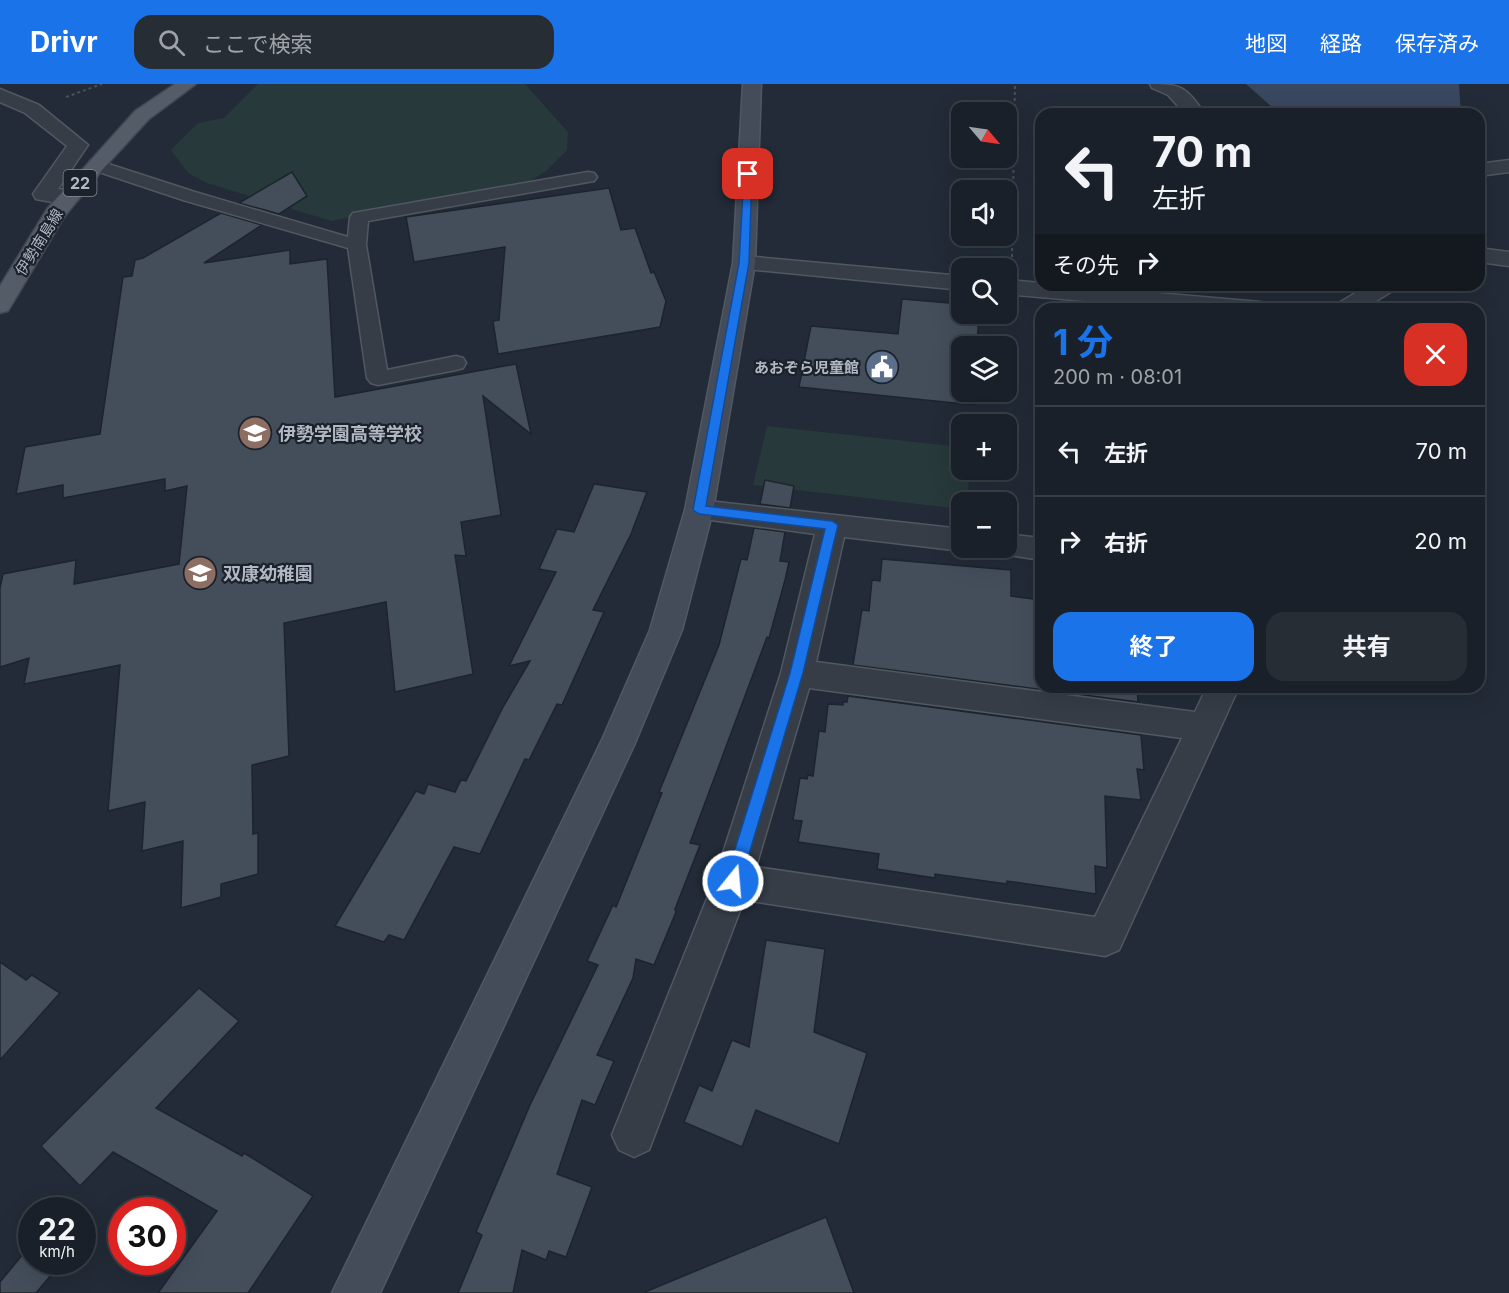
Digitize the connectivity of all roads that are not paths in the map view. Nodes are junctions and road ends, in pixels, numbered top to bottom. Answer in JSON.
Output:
{"nodes":[{"id":1,"x":188,"y":84,"type":"edge"},
{"id":2,"x":752,"y":84,"type":"edge"},
{"id":3,"x":1159,"y":84,"type":"edge"},
{"id":4,"x":0,"y":95,"type":"edge"},
{"id":5,"x":1191,"y":108,"type":"edge"},
{"id":6,"x":96,"y":165,"type":"junction"},
{"id":7,"x":1509,"y":166,"type":"edge"},
{"id":8,"x":1485,"y":169,"type":"edge"},
{"id":9,"x":588,"y":177,"type":"dead end"},
{"id":10,"x":69,"y":196,"type":"junction"},
{"id":11,"x":357,"y":245,"type":"junction"},
{"id":12,"x":1485,"y":256,"type":"edge"},
{"id":13,"x":1509,"y":260,"type":"edge"},
{"id":14,"x":744,"y":263,"type":"junction"},
{"id":15,"x":951,"y":281,"type":"edge"},
{"id":16,"x":1017,"y":288,"type":"edge"},
{"id":17,"x":1035,"y":289,"type":"edge"},
{"id":18,"x":1055,"y":291,"type":"edge"},
{"id":19,"x":1376,"y":291,"type":"edge"},
{"id":20,"x":1192,"y":303,"type":"edge"},
{"id":21,"x":1356,"y":303,"type":"edge"},
{"id":22,"x":0,"y":306,"type":"edge"},
{"id":23,"x":456,"y":363,"type":"dead end"},
{"id":24,"x":699,"y":510,"type":"junction"},
{"id":25,"x":832,"y":525,"type":"junction"},
{"id":26,"x":951,"y":539,"type":"edge"},
{"id":27,"x":1017,"y":546,"type":"edge"},
{"id":28,"x":1035,"y":548,"type":"edge"},
{"id":29,"x":796,"y":673,"type":"junction"},
{"id":30,"x":1220,"y":693,"type":"edge"},
{"id":31,"x":1204,"y":728,"type":"junction"},
{"id":32,"x":733,"y":881,"type":"junction"},
{"id":33,"x":634,"y":1135,"type":"dead end"},
{"id":34,"x":356,"y":1293,"type":"edge"}],
"edges":[{"from":1,"to":6,"type":"main road","name":"伊勢南島線","number":"22"},
{"from":2,"to":14,"type":"street"},
{"from":3,"to":5,"type":"street"},
{"from":4,"to":10,"type":"street"},
{"from":6,"to":10,"type":"main road","name":"伊勢南島線","number":"22"},
{"from":6,"to":11,"type":"lane"},
{"from":7,"to":8,"type":"street"},
{"from":9,"to":11,"type":"lane"},
{"from":10,"to":22,"type":"main road","name":"伊勢南島線","number":"22"},
{"from":11,"to":23,"type":"lane"},
{"from":12,"to":13,"type":"street"},
{"from":14,"to":15,"type":"street"},
{"from":14,"to":24,"type":"street"},
{"from":16,"to":17,"type":"street"},
{"from":18,"to":20,"type":"street"},
{"from":19,"to":21,"type":"street"},
{"from":24,"to":25,"type":"street"},
{"from":24,"to":34,"type":"street"},
{"from":25,"to":26,"type":"street"},
{"from":25,"to":29,"type":"street"},
{"from":27,"to":28,"type":"street"},
{"from":29,"to":31,"type":"street"},
{"from":29,"to":32,"type":"street"},
{"from":30,"to":31,"type":"street"},
{"from":31,"to":32,"type":"street"},
{"from":32,"to":33,"type":"street"}]}
